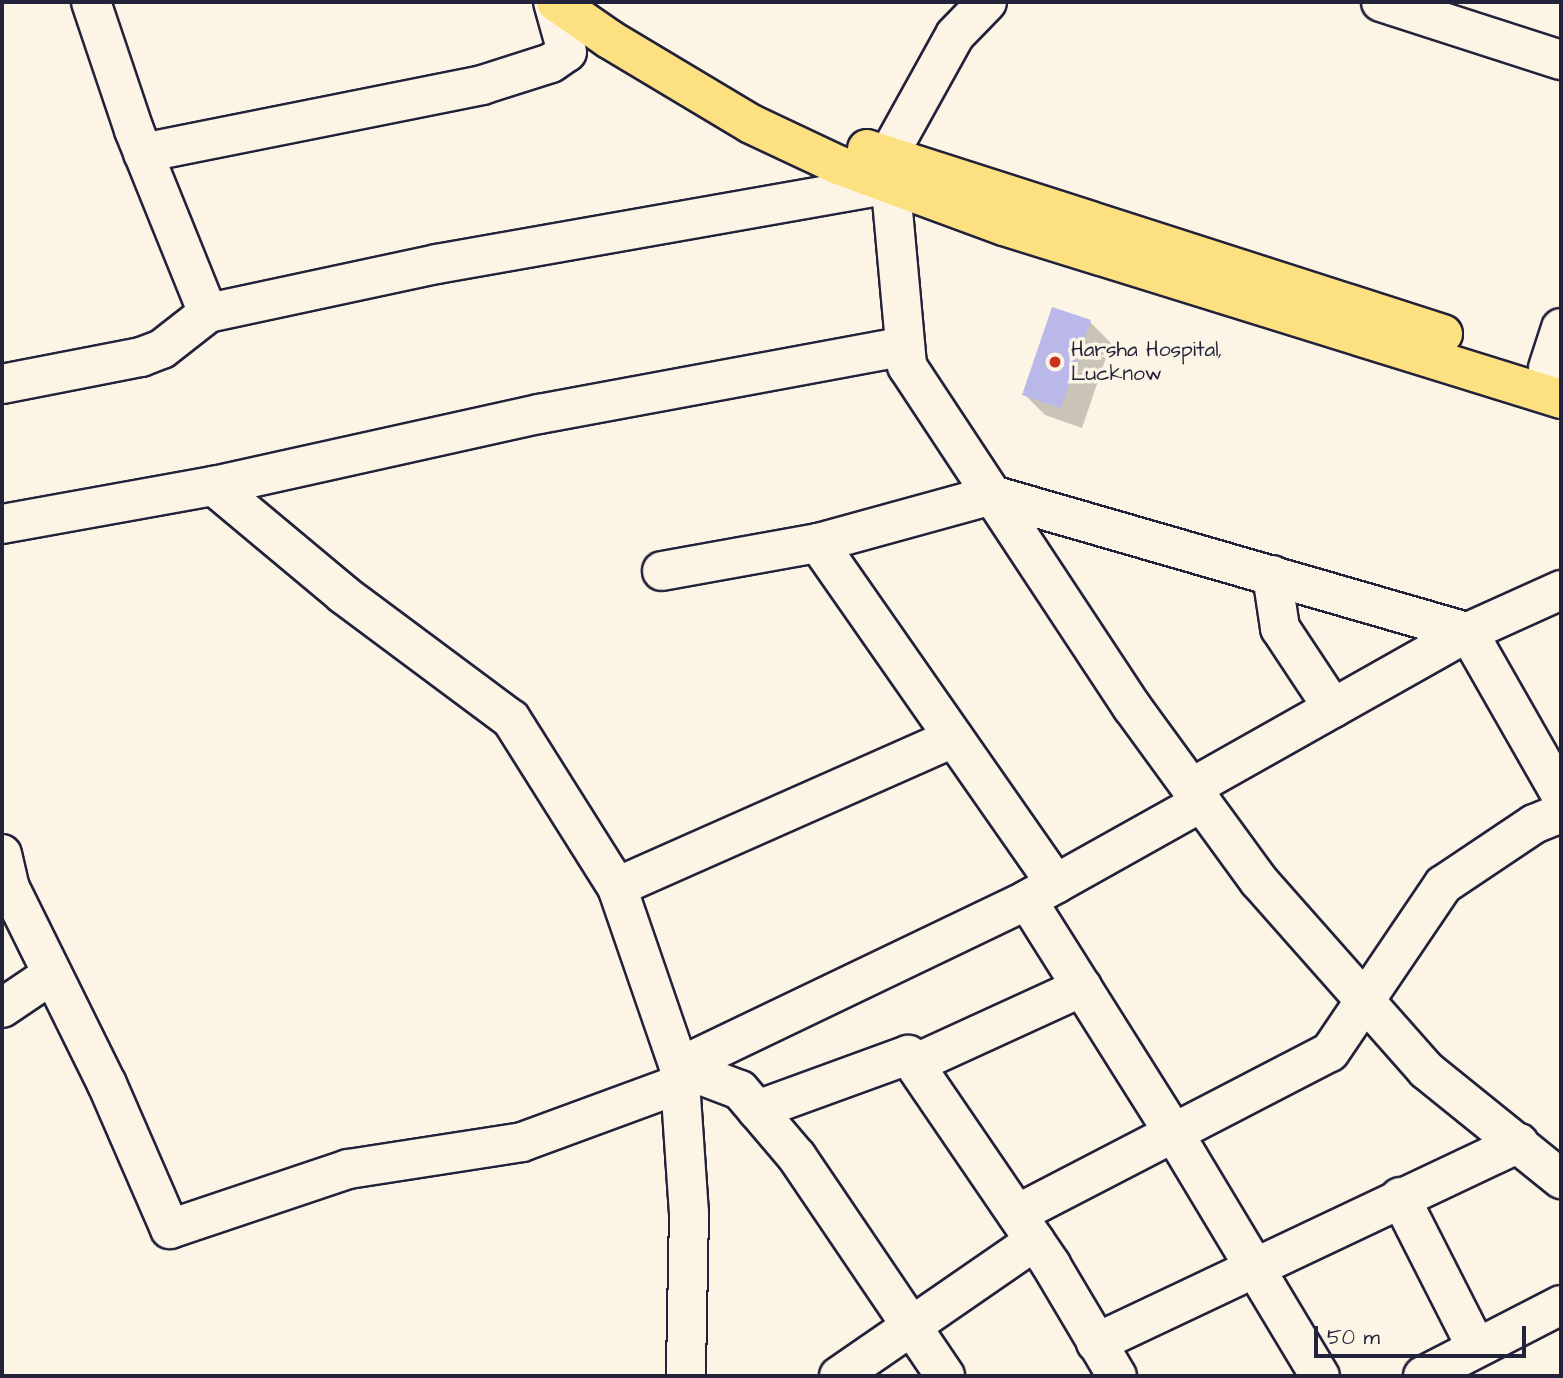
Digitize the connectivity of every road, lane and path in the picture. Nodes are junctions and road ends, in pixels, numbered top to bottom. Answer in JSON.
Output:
{"nodes":[{"id":1,"x":91,"y":2,"type":"edge"},
{"id":2,"x":555,"y":2,"type":"edge"},
{"id":3,"x":600,"y":2,"type":"edge"},
{"id":4,"x":987,"y":2,"type":"edge"},
{"id":5,"x":1381,"y":2,"type":"edge"},
{"id":6,"x":1561,"y":60,"type":"edge"},
{"id":7,"x":143,"y":153,"type":"junction"},
{"id":8,"x":889,"y":170,"type":"junction"},
{"id":9,"x":208,"y":313,"type":"junction"},
{"id":10,"x":1561,"y":328,"type":"edge"},
{"id":11,"x":905,"y":346,"type":"junction"},
{"id":12,"x":1557,"y":380,"type":"edge"},
{"id":13,"x":2,"y":383,"type":"edge"},
{"id":14,"x":214,"y":486,"type":"junction"},
{"id":15,"x":992,"y":495,"type":"junction"},
{"id":16,"x":2,"y":524,"type":"edge"},
{"id":17,"x":818,"y":543,"type":"junction"},
{"id":18,"x":663,"y":571,"type":"dead end"},
{"id":19,"x":1272,"y":575,"type":"junction"},
{"id":20,"x":1561,"y":590,"type":"edge"},
{"id":21,"x":1468,"y":632,"type":"junction"},
{"id":22,"x":1333,"y":708,"type":"junction"},
{"id":23,"x":954,"y":738,"type":"junction"},
{"id":24,"x":1196,"y":795,"type":"junction"},
{"id":25,"x":1561,"y":795,"type":"edge"},
{"id":26,"x":1561,"y":813,"type":"edge"},
{"id":27,"x":2,"y":854,"type":"edge"},
{"id":28,"x":617,"y":887,"type":"junction"},
{"id":29,"x":1041,"y":892,"type":"junction"},
{"id":30,"x":51,"y":975,"type":"junction"},
{"id":31,"x":1082,"y":987,"type":"junction"},
{"id":32,"x":1364,"y":1000,"type":"junction"},
{"id":33,"x":2,"y":1008,"type":"edge"},
{"id":34,"x":914,"y":1064,"type":"junction"},
{"id":35,"x":679,"y":1076,"type":"junction"},
{"id":36,"x":757,"y":1110,"type":"junction"},
{"id":37,"x":1172,"y":1130,"type":"junction"},
{"id":38,"x":1519,"y":1143,"type":"junction"},
{"id":39,"x":1561,"y":1179,"type":"edge"},
{"id":40,"x":1400,"y":1197,"type":"junction"},
{"id":41,"x":1026,"y":1227,"type":"junction"},
{"id":42,"x":1252,"y":1268,"type":"junction"},
{"id":43,"x":1561,"y":1305,"type":"edge"},
{"id":44,"x":911,"y":1325,"type":"junction"},
{"id":45,"x":1476,"y":1347,"type":"junction"},
{"id":46,"x":1107,"y":1366,"type":"edge"},
{"id":47,"x":686,"y":1376,"type":"edge"},
{"id":48,"x":839,"y":1376,"type":"edge"},
{"id":49,"x":945,"y":1376,"type":"edge"},
{"id":50,"x":1320,"y":1376,"type":"edge"},
{"id":51,"x":1423,"y":1376,"type":"edge"}],
"edges":[{"from":1,"to":7,"type":"street"},
{"from":2,"to":7,"type":"street"},
{"from":2,"to":8,"type":"main road"},
{"from":3,"to":8,"type":"main road"},
{"from":4,"to":8,"type":"street"},
{"from":5,"to":6,"type":"street"},
{"from":7,"to":9,"type":"street"},
{"from":8,"to":9,"type":"street"},
{"from":8,"to":11,"type":"street"},
{"from":8,"to":12,"type":"main road"},
{"from":9,"to":13,"type":"street"},
{"from":10,"to":12,"type":"street"},
{"from":11,"to":14,"type":"street"},
{"from":11,"to":15,"type":"street"},
{"from":14,"to":16,"type":"street"},
{"from":14,"to":28,"type":"street"},
{"from":15,"to":17,"type":"street"},
{"from":15,"to":19,"type":"street"},
{"from":15,"to":24,"type":"street"},
{"from":17,"to":18,"type":"street"},
{"from":17,"to":23,"type":"street"},
{"from":19,"to":21,"type":"street"},
{"from":19,"to":22,"type":"street"},
{"from":20,"to":21,"type":"street"},
{"from":21,"to":22,"type":"street"},
{"from":21,"to":25,"type":"street"},
{"from":22,"to":24,"type":"street"},
{"from":23,"to":28,"type":"street"},
{"from":23,"to":29,"type":"street"},
{"from":24,"to":29,"type":"street"},
{"from":24,"to":32,"type":"street"},
{"from":26,"to":32,"type":"street"},
{"from":27,"to":30,"type":"street"},
{"from":28,"to":35,"type":"street"},
{"from":29,"to":31,"type":"street"},
{"from":29,"to":35,"type":"street"},
{"from":30,"to":33,"type":"street"},
{"from":30,"to":35,"type":"street"},
{"from":31,"to":34,"type":"street"},
{"from":31,"to":37,"type":"street"},
{"from":32,"to":37,"type":"street"},
{"from":32,"to":38,"type":"street"},
{"from":34,"to":36,"type":"street"},
{"from":34,"to":41,"type":"street"},
{"from":35,"to":36,"type":"street"},
{"from":35,"to":47,"type":"street"},
{"from":36,"to":44,"type":"street"},
{"from":37,"to":41,"type":"street"},
{"from":37,"to":42,"type":"street"},
{"from":38,"to":39,"type":"street"},
{"from":38,"to":40,"type":"street"},
{"from":40,"to":42,"type":"street"},
{"from":40,"to":45,"type":"street"},
{"from":41,"to":44,"type":"street"},
{"from":41,"to":46,"type":"street"},
{"from":42,"to":46,"type":"street"},
{"from":42,"to":50,"type":"street"},
{"from":43,"to":45,"type":"street"},
{"from":44,"to":48,"type":"street"},
{"from":44,"to":49,"type":"street"},
{"from":45,"to":51,"type":"street"}]}
